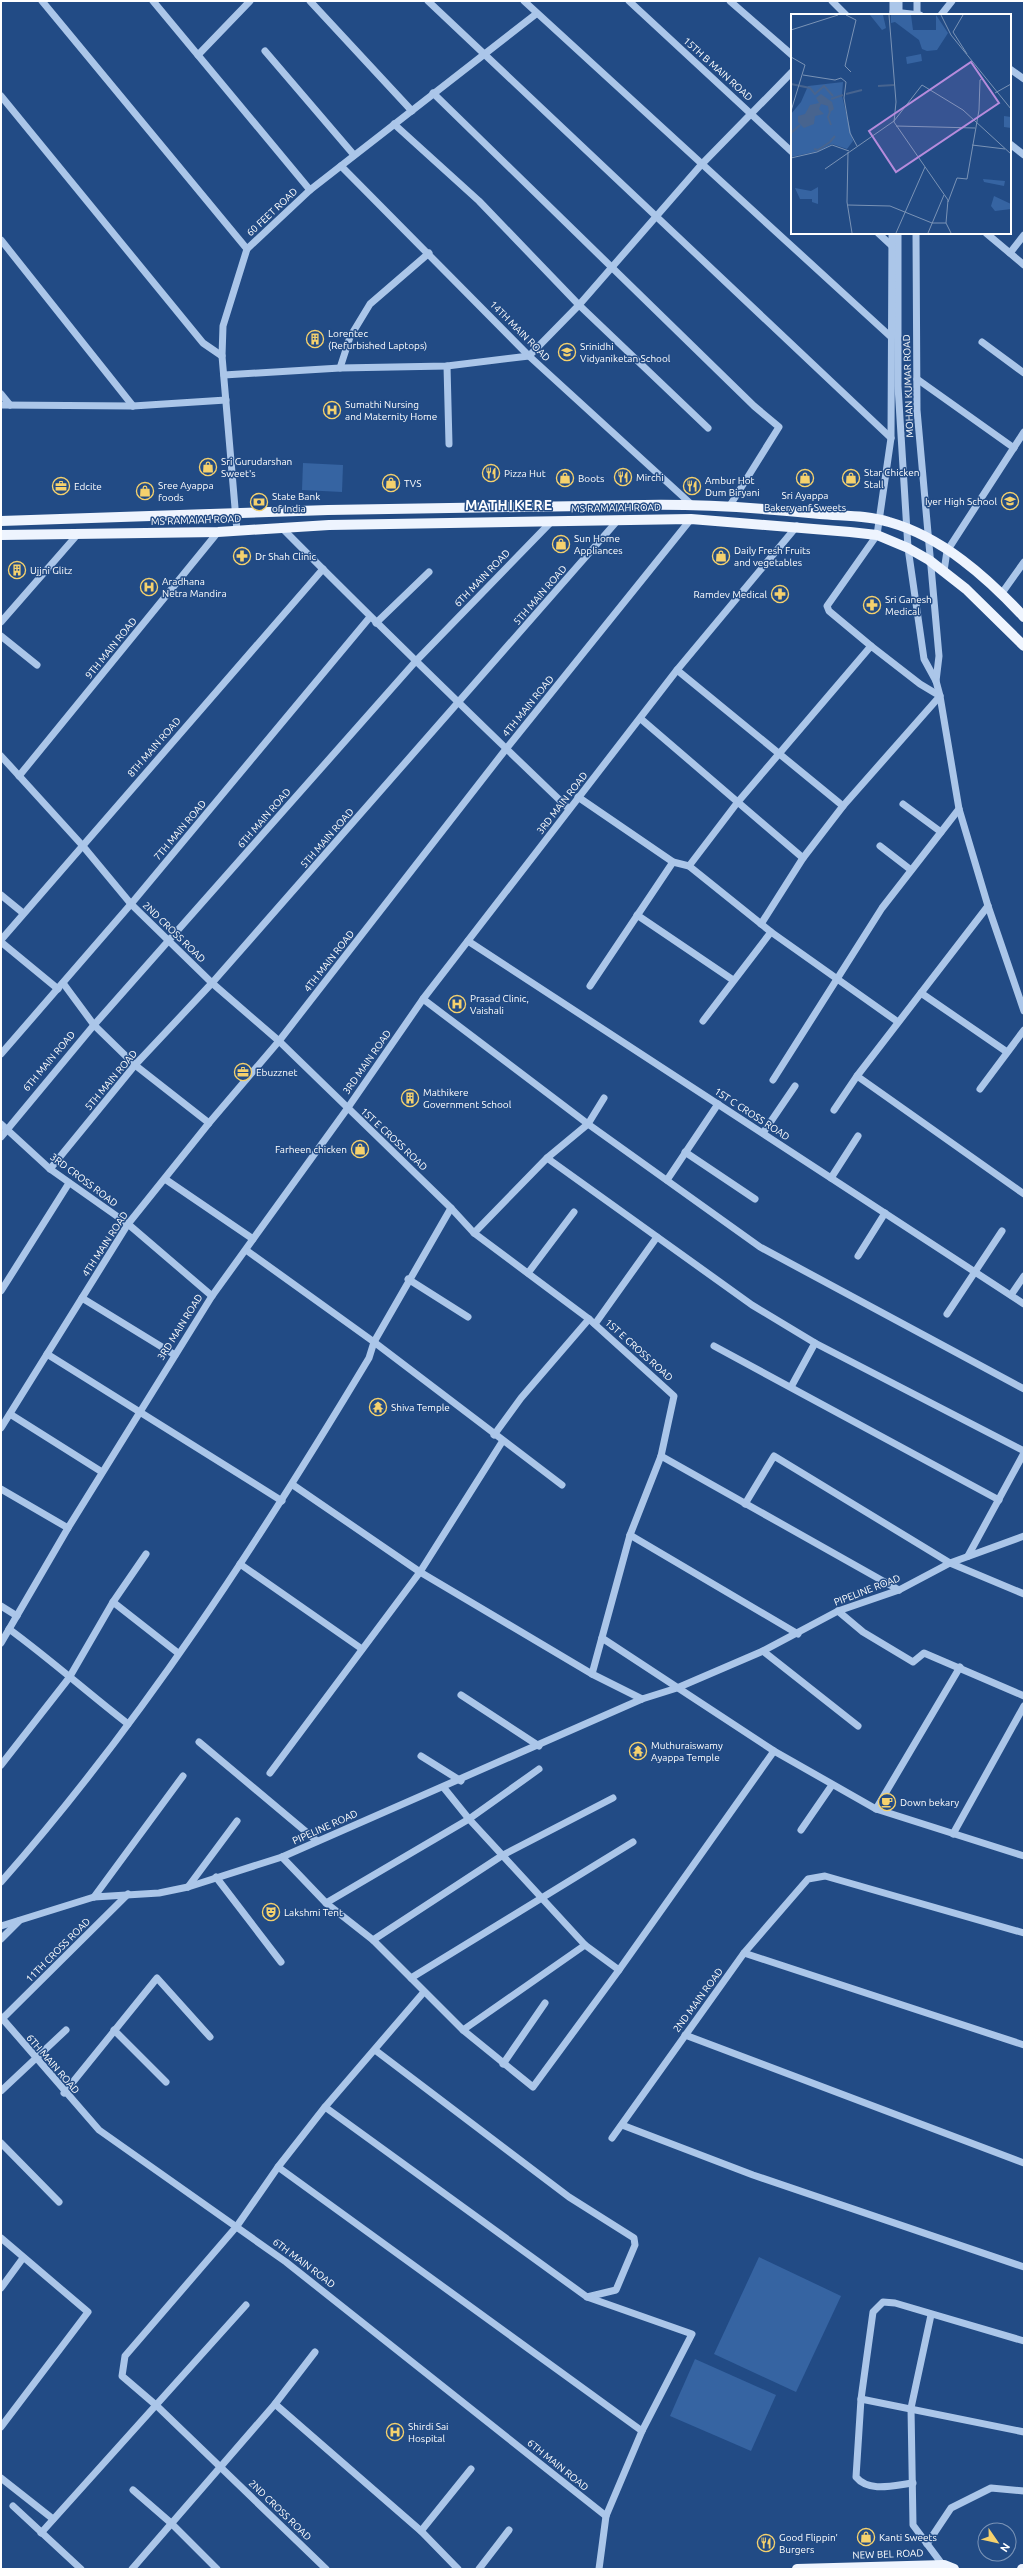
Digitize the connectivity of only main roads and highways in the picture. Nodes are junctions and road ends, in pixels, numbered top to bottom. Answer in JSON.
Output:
{"nodes":[{"id":1,"x":1,"y":521,"type":"edge"},
{"id":2,"x":1,"y":535,"type":"edge"},
{"id":3,"x":1024,"y":617,"type":"edge"},
{"id":4,"x":1024,"y":646,"type":"edge"},
{"id":5,"x":945,"y":2567,"type":"edge"},
{"id":6,"x":797,"y":2569,"type":"edge"},
{"id":7,"x":954,"y":2569,"type":"edge"}],
"edges":[{"from":1,"to":3,"type":"main road","name":"MS RAMAIAH ROAD"},
{"from":2,"to":4,"type":"main road","name":"MS RAMAIAH ROAD"},
{"from":5,"to":6,"type":"main road","name":"NEW BEL ROAD"},
{"from":5,"to":7,"type":"main road","name":"NEW BEL ROAD"}]}
